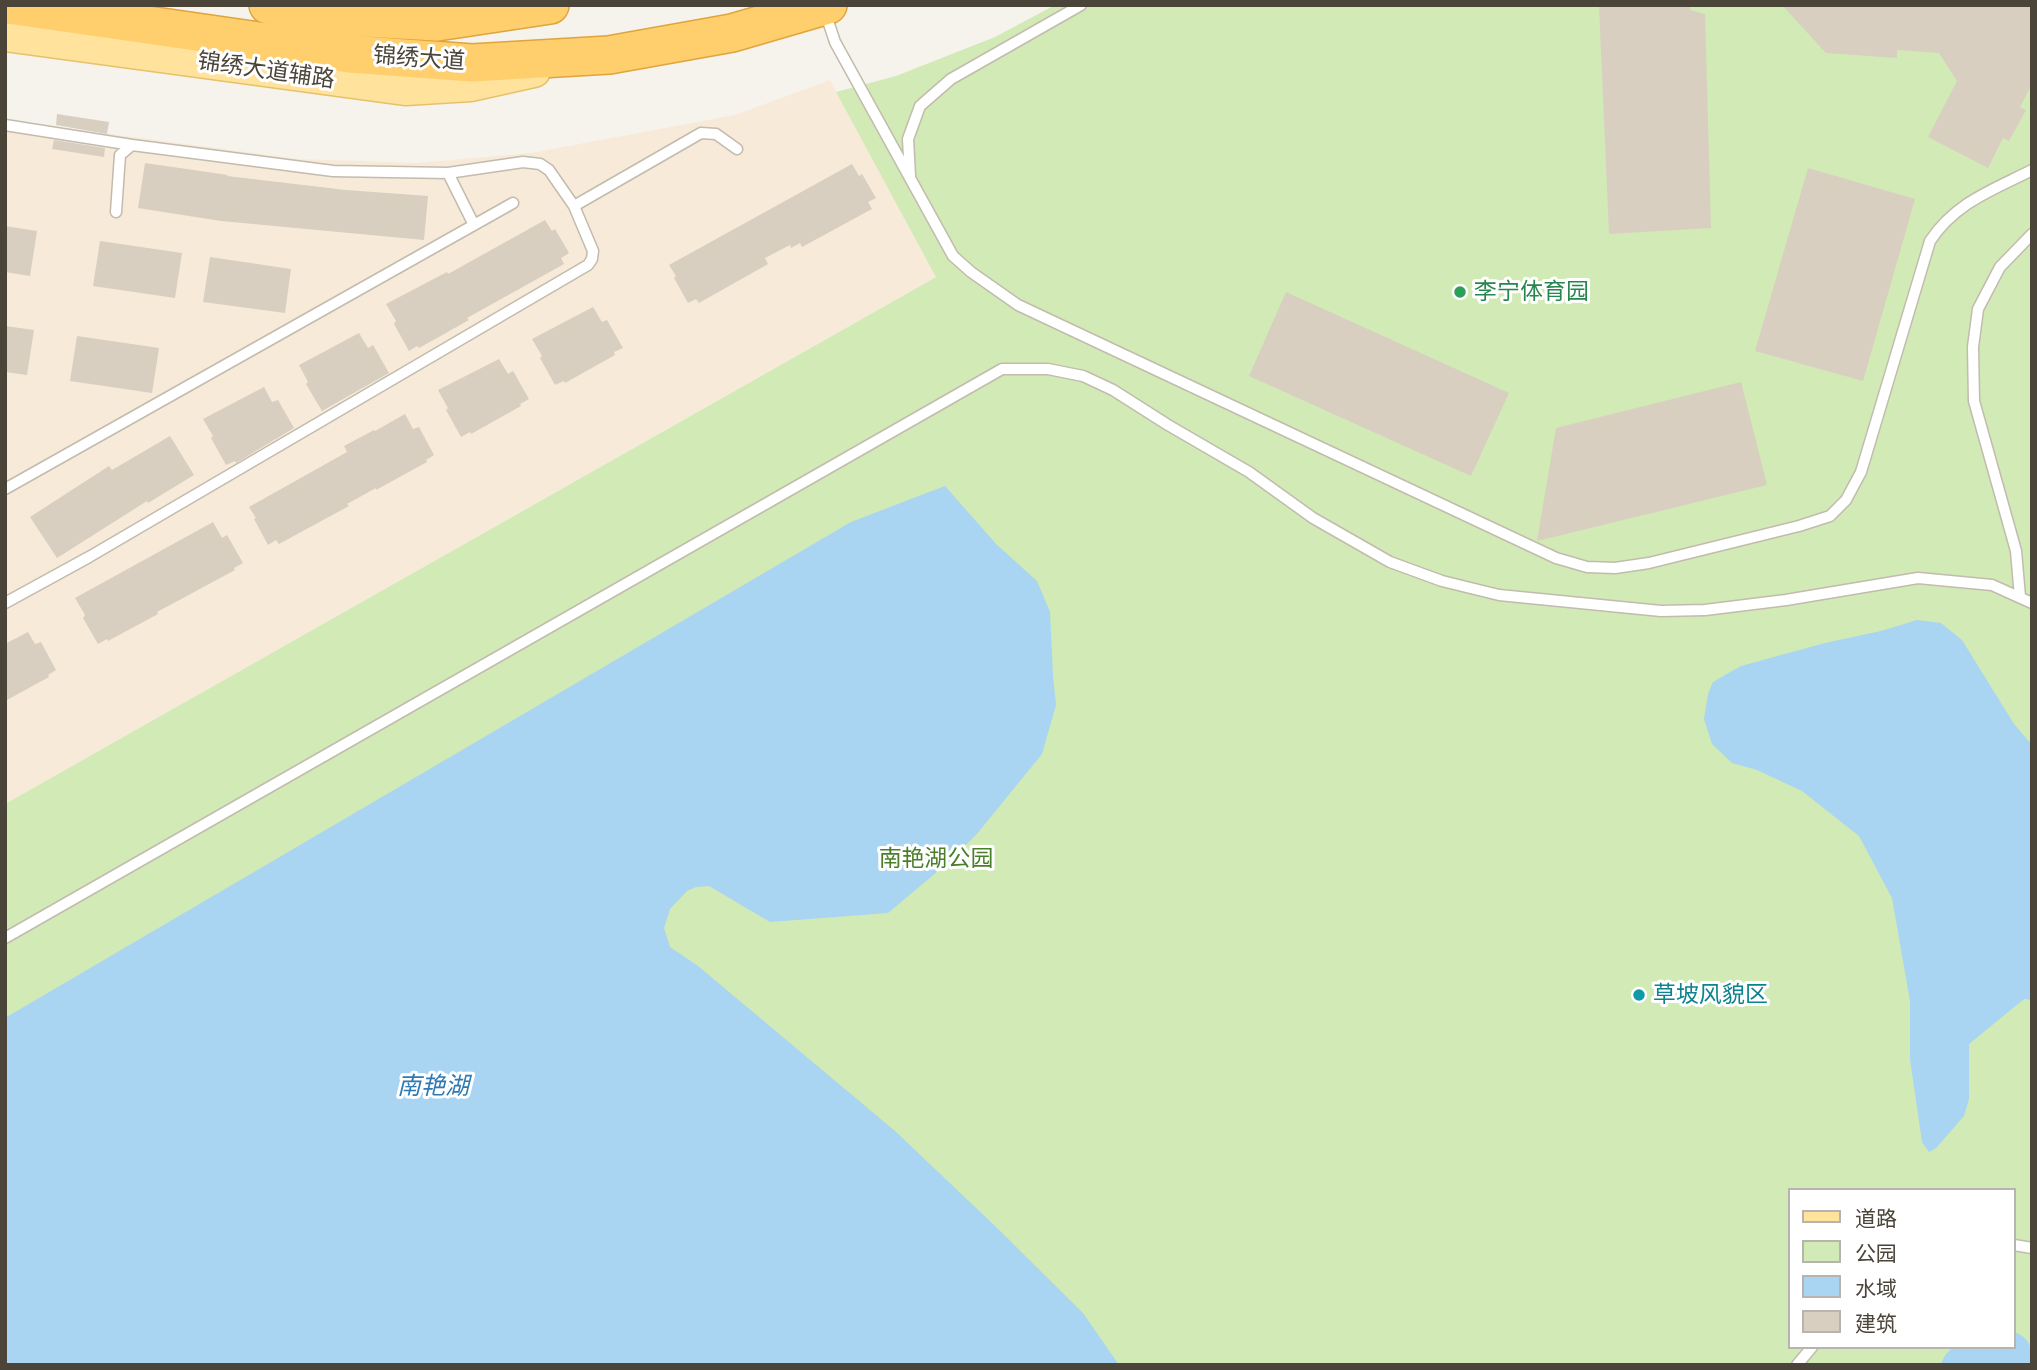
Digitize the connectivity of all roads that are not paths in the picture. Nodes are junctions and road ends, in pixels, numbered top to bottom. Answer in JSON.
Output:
{"nodes":[{"id":1,"x":8,"y":5,"type":"edge"},
{"id":2,"x":268,"y":5,"type":"edge"},
{"id":3,"x":537,"y":5,"type":"edge"},
{"id":4,"x":550,"y":5,"type":"edge"},
{"id":5,"x":1081,"y":5,"type":"edge"},
{"id":6,"x":543,"y":6,"type":"edge"},
{"id":7,"x":826,"y":6,"type":"edge"},
{"id":8,"x":5,"y":35,"type":"edge"},
{"id":9,"x":609,"y":55,"type":"junction"},
{"id":10,"x":5,"y":125,"type":"edge"},
{"id":11,"x":132,"y":145,"type":"junction"},
{"id":12,"x":737,"y":149,"type":"dead end"},
{"id":13,"x":2032,"y":170,"type":"edge"},
{"id":14,"x":448,"y":173,"type":"junction"},
{"id":15,"x":910,"y":180,"type":"junction"},
{"id":16,"x":513,"y":203,"type":"dead end"},
{"id":17,"x":573,"y":206,"type":"junction"},
{"id":18,"x":116,"y":212,"type":"dead end"},
{"id":19,"x":474,"y":225,"type":"junction"},
{"id":20,"x":2032,"y":234,"type":"edge"},
{"id":21,"x":5,"y":489,"type":"edge"},
{"id":22,"x":2020,"y":597,"type":"junction"},
{"id":23,"x":5,"y":603,"type":"edge"},
{"id":24,"x":2032,"y":603,"type":"edge"},
{"id":25,"x":5,"y":938,"type":"edge"},
{"id":26,"x":1810,"y":1349,"type":"edge"},
{"id":27,"x":1797,"y":1365,"type":"edge"}],
"edges":[{"from":1,"to":9,"type":"highway","name":"锦绣大道"},
{"from":2,"to":6,"type":"highway","name":"锦绣大道"},
{"from":3,"to":6,"type":"main road"},
{"from":4,"to":6,"type":"highway","name":"锦绣大道"},
{"from":5,"to":15,"type":"lane"},
{"from":7,"to":9,"type":"highway","name":"锦绣大道"},
{"from":7,"to":15,"type":"lane"},
{"from":8,"to":9,"type":"main road","name":"锦绣大道辅路"},
{"from":10,"to":11,"type":"lane"},
{"from":11,"to":14,"type":"lane"},
{"from":11,"to":18,"type":"lane"},
{"from":12,"to":17,"type":"lane"},
{"from":13,"to":15,"type":"lane"},
{"from":14,"to":17,"type":"lane"},
{"from":14,"to":19,"type":"lane"},
{"from":16,"to":19,"type":"lane"},
{"from":17,"to":23,"type":"lane"},
{"from":19,"to":21,"type":"lane"},
{"from":20,"to":22,"type":"lane"},
{"from":22,"to":24,"type":"lane"},
{"from":22,"to":25,"type":"lane"},
{"from":26,"to":27,"type":"lane"}]}
